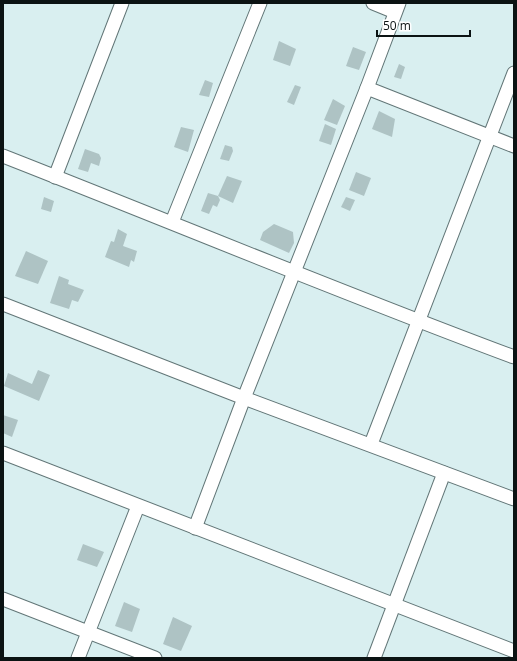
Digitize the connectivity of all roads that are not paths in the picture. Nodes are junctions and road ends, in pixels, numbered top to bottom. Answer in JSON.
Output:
{"nodes":[{"id":1,"x":122,"y":3,"type":"edge"},
{"id":2,"x":260,"y":3,"type":"edge"},
{"id":3,"x":373,"y":3,"type":"edge"},
{"id":4,"x":397,"y":7,"type":"edge"},
{"id":5,"x":514,"y":73,"type":"edge"},
{"id":6,"x":367,"y":88,"type":"junction"},
{"id":7,"x":490,"y":136,"type":"junction"},
{"id":8,"x":514,"y":146,"type":"edge"},
{"id":9,"x":3,"y":156,"type":"edge"},
{"id":10,"x":56,"y":177,"type":"junction"},
{"id":11,"x":172,"y":222,"type":"junction"},
{"id":12,"x":294,"y":273,"type":"junction"},
{"id":13,"x":3,"y":304,"type":"edge"},
{"id":14,"x":419,"y":322,"type":"junction"},
{"id":15,"x":514,"y":357,"type":"edge"},
{"id":16,"x":244,"y":398,"type":"junction"},
{"id":17,"x":371,"y":444,"type":"junction"},
{"id":18,"x":3,"y":453,"type":"edge"},
{"id":19,"x":444,"y":473,"type":"junction"},
{"id":20,"x":514,"y":499,"type":"edge"},
{"id":21,"x":138,"y":506,"type":"junction"},
{"id":22,"x":195,"y":528,"type":"junction"},
{"id":23,"x":3,"y":599,"type":"edge"},
{"id":24,"x":396,"y":605,"type":"junction"},
{"id":25,"x":88,"y":631,"type":"junction"},
{"id":26,"x":514,"y":652,"type":"edge"},
{"id":27,"x":78,"y":658,"type":"edge"},
{"id":28,"x":156,"y":658,"type":"edge"},
{"id":29,"x":374,"y":658,"type":"edge"}],
"edges":[{"from":1,"to":10,"type":"street"},
{"from":2,"to":11,"type":"street"},
{"from":3,"to":4,"type":"street"},
{"from":4,"to":6,"type":"street"},
{"from":5,"to":7,"type":"street"},
{"from":6,"to":7,"type":"street"},
{"from":6,"to":12,"type":"street"},
{"from":7,"to":8,"type":"street"},
{"from":7,"to":14,"type":"street"},
{"from":9,"to":10,"type":"street"},
{"from":10,"to":11,"type":"street"},
{"from":11,"to":12,"type":"street"},
{"from":12,"to":14,"type":"street"},
{"from":12,"to":16,"type":"street"},
{"from":13,"to":16,"type":"street"},
{"from":14,"to":15,"type":"street"},
{"from":14,"to":17,"type":"street"},
{"from":16,"to":17,"type":"street"},
{"from":16,"to":22,"type":"street"},
{"from":17,"to":19,"type":"street"},
{"from":18,"to":21,"type":"street"},
{"from":19,"to":20,"type":"street"},
{"from":19,"to":24,"type":"street"},
{"from":21,"to":22,"type":"street"},
{"from":21,"to":25,"type":"street"},
{"from":22,"to":24,"type":"street"},
{"from":23,"to":25,"type":"street"},
{"from":24,"to":26,"type":"street"},
{"from":24,"to":29,"type":"street"},
{"from":25,"to":27,"type":"street"},
{"from":25,"to":28,"type":"street"}]}
